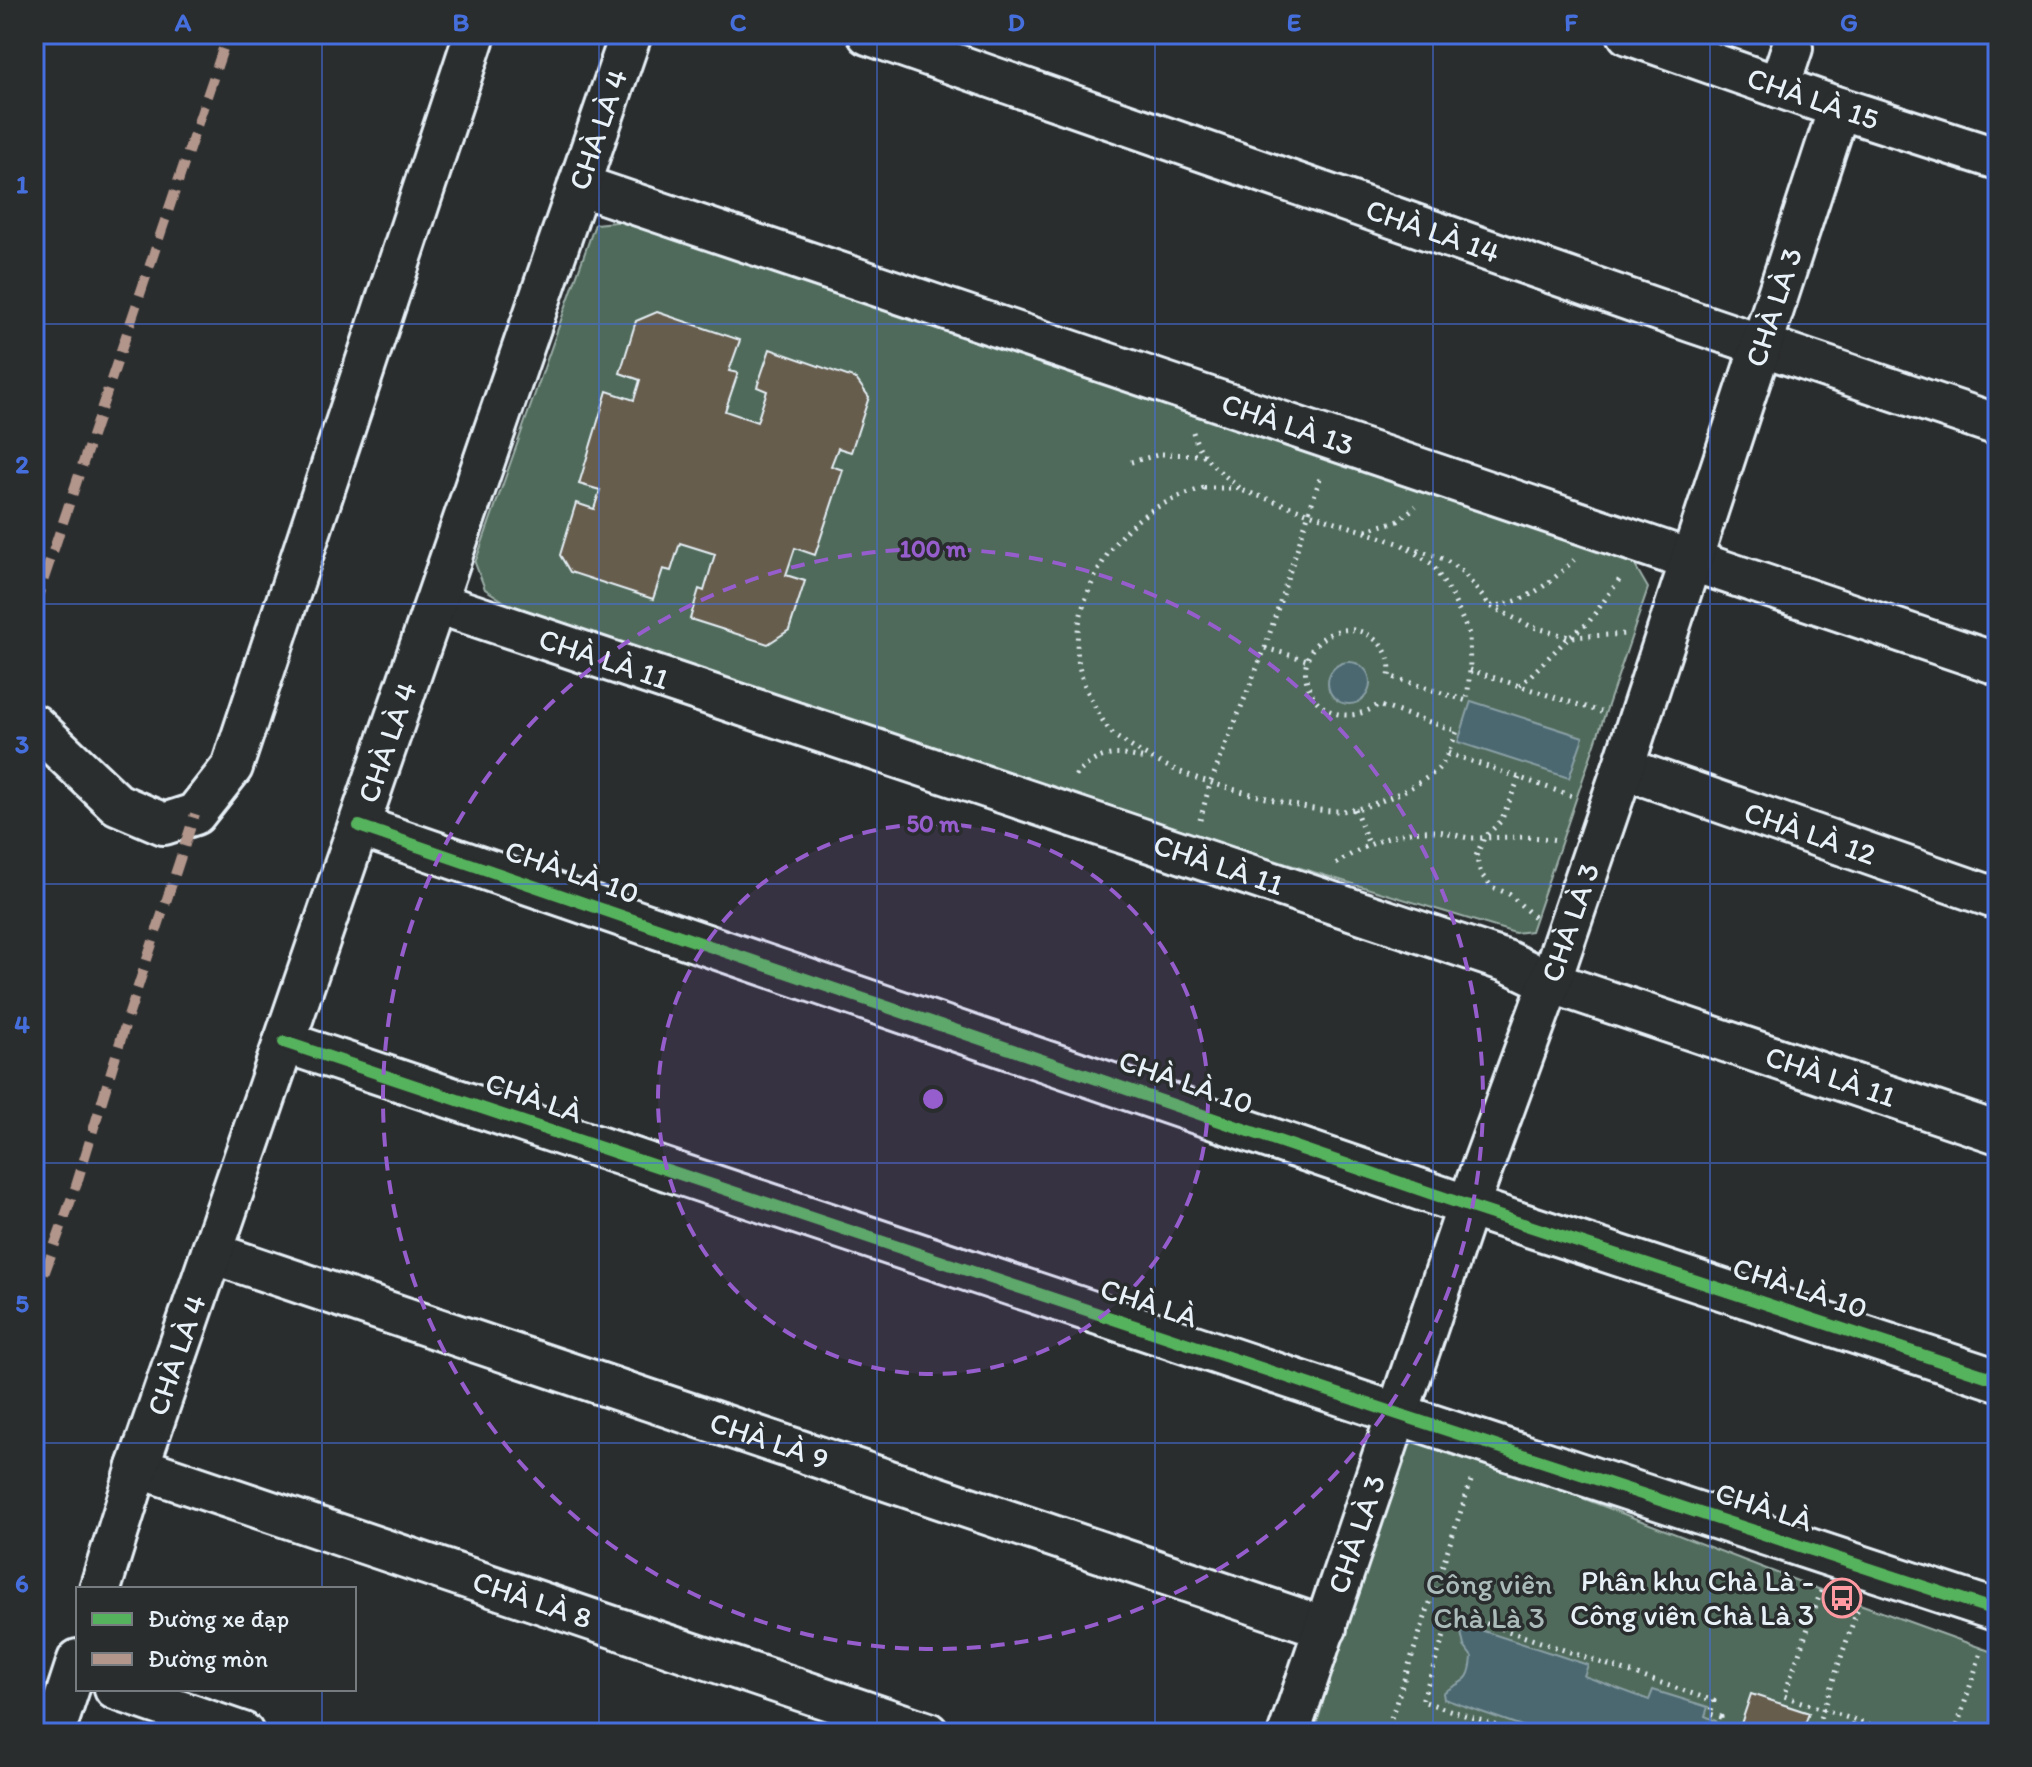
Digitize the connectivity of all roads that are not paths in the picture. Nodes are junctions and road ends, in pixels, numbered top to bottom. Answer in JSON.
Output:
{"nodes":[{"id":1,"x":475,"y":34,"type":"edge"},
{"id":2,"x":631,"y":34,"type":"edge"},
{"id":3,"x":868,"y":34,"type":"edge"},
{"id":4,"x":1628,"y":34,"type":"edge"},
{"id":5,"x":1792,"y":48,"type":"dead end"},
{"id":6,"x":1779,"y":87,"type":"junction"},
{"id":7,"x":1839,"y":108,"type":"junction"},
{"id":8,"x":1998,"y":159,"type":"edge"},
{"id":9,"x":579,"y":185,"type":"junction"},
{"id":10,"x":1761,"y":345,"type":"junction"},
{"id":11,"x":1998,"y":425,"type":"edge"},
{"id":12,"x":1692,"y":560,"type":"junction"},
{"id":13,"x":437,"y":603,"type":"junction"},
{"id":14,"x":1998,"y":664,"type":"edge"},
{"id":15,"x":34,"y":725,"type":"edge"},
{"id":16,"x":1623,"y":768,"type":"junction"},
{"id":17,"x":359,"y":826,"type":"junction"},
{"id":18,"x":1998,"y":899,"type":"edge"},
{"id":19,"x":1550,"y":982,"type":"junction"},
{"id":20,"x":284,"y":1042,"type":"junction"},
{"id":21,"x":1998,"y":1133,"type":"edge"},
{"id":22,"x":1468,"y":1206,"type":"junction"},
{"id":23,"x":212,"y":1253,"type":"junction"},
{"id":24,"x":1998,"y":1380,"type":"edge"},
{"id":25,"x":1398,"y":1414,"type":"junction"},
{"id":26,"x":138,"y":1467,"type":"junction"},
{"id":27,"x":101,"y":1587,"type":"edge"},
{"id":28,"x":1998,"y":1611,"type":"edge"},
{"id":29,"x":1326,"y":1628,"type":"junction"},
{"id":30,"x":76,"y":1670,"type":"edge"},
{"id":31,"x":121,"y":1691,"type":"edge"},
{"id":32,"x":54,"y":1733,"type":"edge"},
{"id":33,"x":243,"y":1733,"type":"edge"},
{"id":34,"x":928,"y":1733,"type":"edge"},
{"id":35,"x":1289,"y":1733,"type":"edge"}],
"edges":[{"from":1,"to":15,"type":"street"},
{"from":2,"to":9,"type":"street","name":"CHÀ LÀ 4"},
{"from":3,"to":10,"type":"street","name":"CHÀ LÀ 14"},
{"from":4,"to":6,"type":"street","name":"CHÀ LÀ 15"},
{"from":5,"to":6,"type":"street"},
{"from":6,"to":7,"type":"street","name":"CHÀ LÀ 15"},
{"from":7,"to":8,"type":"street","name":"CHÀ LÀ 15"},
{"from":7,"to":10,"type":"street","name":"CHÀ LÀ 3"},
{"from":9,"to":12,"type":"street","name":"CHÀ LÀ 13"},
{"from":9,"to":13,"type":"street","name":"CHÀ LÀ 4"},
{"from":10,"to":11,"type":"street","name":"CHÀ LÀ 14"},
{"from":10,"to":12,"type":"street","name":"CHÀ LÀ 3"},
{"from":12,"to":14,"type":"street","name":"CHÀ LÀ 13"},
{"from":12,"to":16,"type":"street","name":"CHÀ LÀ 3"},
{"from":13,"to":17,"type":"street","name":"CHÀ LÀ 4"},
{"from":13,"to":19,"type":"street","name":"CHÀ LÀ 11"},
{"from":16,"to":18,"type":"street","name":"CHÀ LÀ 12"},
{"from":16,"to":19,"type":"street","name":"CHÀ LÀ 3"},
{"from":17,"to":20,"type":"street","name":"CHÀ LÀ 4"},
{"from":17,"to":22,"type":"street","name":"CHÀ LÀ 10"},
{"from":19,"to":21,"type":"street","name":"CHÀ LÀ 11"},
{"from":19,"to":22,"type":"street","name":"CHÀ LÀ 3"},
{"from":20,"to":23,"type":"street","name":"CHÀ LÀ 4"},
{"from":20,"to":25,"type":"street","name":"CHÀ LÀ"},
{"from":22,"to":24,"type":"street","name":"CHÀ LÀ 10"},
{"from":22,"to":25,"type":"street","name":"CHÀ LÀ 3"},
{"from":23,"to":26,"type":"street","name":"CHÀ LÀ 4"},
{"from":23,"to":29,"type":"street","name":"CHÀ LÀ 9"},
{"from":25,"to":28,"type":"street","name":"CHÀ LÀ"},
{"from":25,"to":29,"type":"street","name":"CHÀ LÀ 3"},
{"from":26,"to":27,"type":"street","name":"CHÀ LÀ 4"},
{"from":26,"to":34,"type":"street","name":"CHÀ LÀ 8"},
{"from":29,"to":35,"type":"street","name":"CHÀ LÀ 3"},
{"from":30,"to":32,"type":"street"},
{"from":31,"to":33,"type":"street"}]}
